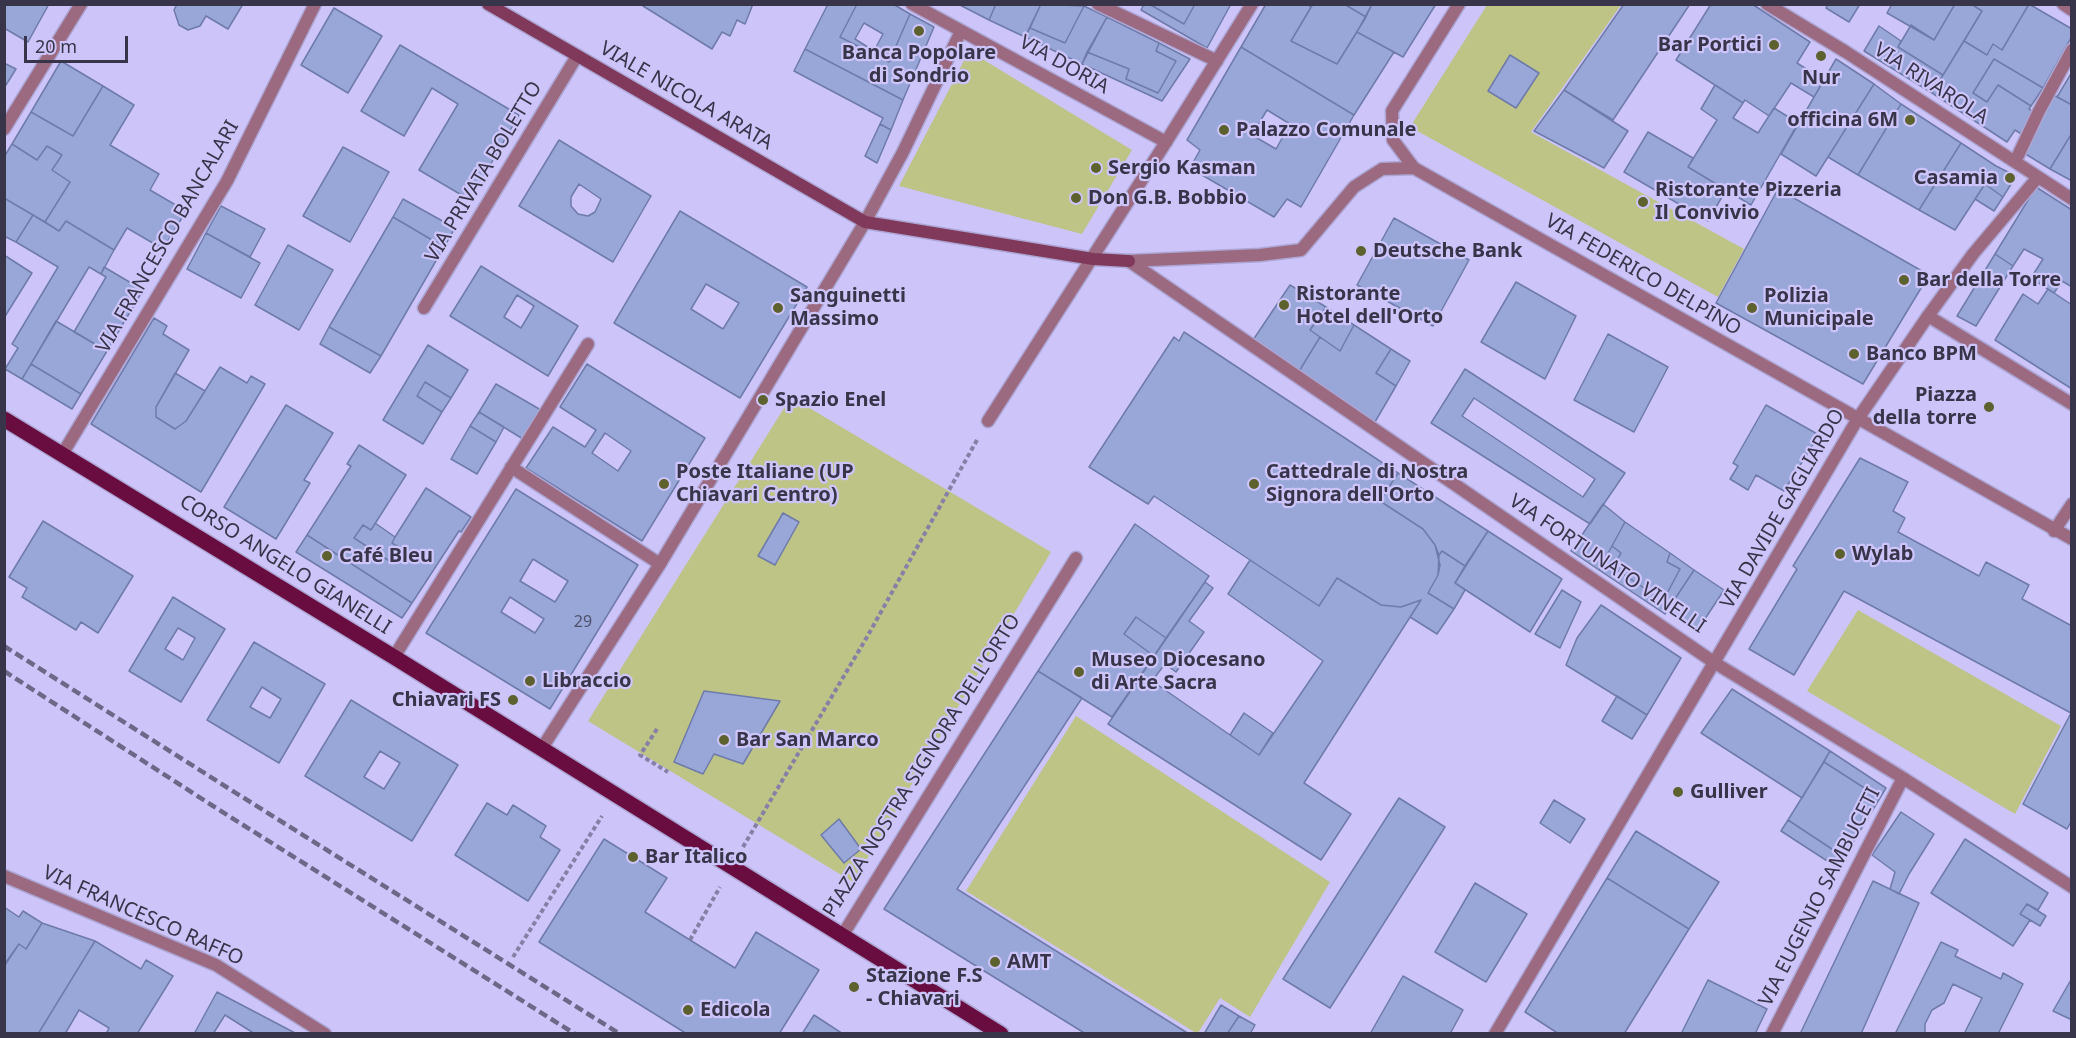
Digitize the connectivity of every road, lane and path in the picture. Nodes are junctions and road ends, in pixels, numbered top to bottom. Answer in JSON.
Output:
{"nodes":[{"id":1,"x":81,"y":4,"type":"edge"},
{"id":2,"x":315,"y":4,"type":"edge"},
{"id":3,"x":488,"y":4,"type":"edge"},
{"id":4,"x":912,"y":4,"type":"edge"},
{"id":5,"x":1098,"y":4,"type":"edge"},
{"id":6,"x":1252,"y":4,"type":"edge"},
{"id":7,"x":1459,"y":4,"type":"edge"},
{"id":8,"x":1767,"y":4,"type":"edge"},
{"id":9,"x":2062,"y":4,"type":"edge"},
{"id":10,"x":2072,"y":10,"type":"edge"},
{"id":11,"x":961,"y":31,"type":"junction"},
{"id":12,"x":2072,"y":50,"type":"edge"},
{"id":13,"x":577,"y":56,"type":"junction"},
{"id":14,"x":1217,"y":61,"type":"junction"},
{"id":15,"x":4,"y":129,"type":"edge"},
{"id":16,"x":1166,"y":142,"type":"junction"},
{"id":17,"x":2015,"y":162,"type":"junction"},
{"id":18,"x":1414,"y":168,"type":"junction"},
{"id":19,"x":2038,"y":177,"type":"junction"},
{"id":20,"x":2072,"y":199,"type":"edge"},
{"id":21,"x":865,"y":222,"type":"junction"},
{"id":22,"x":1093,"y":259,"type":"junction"},
{"id":23,"x":1129,"y":261,"type":"junction"},
{"id":24,"x":424,"y":308,"type":"dead end"},
{"id":25,"x":1928,"y":316,"type":"junction"},
{"id":26,"x":588,"y":344,"type":"dead end"},
{"id":27,"x":2072,"y":404,"type":"edge"},
{"id":28,"x":4,"y":418,"type":"edge"},
{"id":29,"x":1857,"y":420,"type":"junction"},
{"id":30,"x":988,"y":421,"type":"joint"},
{"id":31,"x":63,"y":453,"type":"junction"},
{"id":32,"x":511,"y":467,"type":"junction"},
{"id":33,"x":2072,"y":504,"type":"edge"},
{"id":34,"x":2054,"y":531,"type":"junction"},
{"id":35,"x":2072,"y":539,"type":"edge"},
{"id":36,"x":1076,"y":558,"type":"dead end"},
{"id":37,"x":660,"y":564,"type":"junction"},
{"id":38,"x":394,"y":657,"type":"junction"},
{"id":39,"x":1715,"y":663,"type":"junction"},
{"id":40,"x":657,"y":729,"type":"dead end"},
{"id":41,"x":542,"y":748,"type":"junction"},
{"id":42,"x":668,"y":772,"type":"dead end"},
{"id":43,"x":1903,"y":778,"type":"junction"},
{"id":44,"x":616,"y":794,"type":"junction"},
{"id":45,"x":730,"y":867,"type":"junction"},
{"id":46,"x":4,"y":876,"type":"edge"},
{"id":47,"x":2072,"y":887,"type":"edge"},
{"id":48,"x":842,"y":936,"type":"junction"},
{"id":49,"x":690,"y":940,"type":"dead end"},
{"id":50,"x":513,"y":957,"type":"dead end"},
{"id":51,"x":325,"y":1034,"type":"edge"},
{"id":52,"x":1001,"y":1034,"type":"edge"},
{"id":53,"x":1495,"y":1034,"type":"edge"},
{"id":54,"x":1772,"y":1034,"type":"edge"}],
"edges":[{"from":1,"to":15,"type":"street"},
{"from":2,"to":31,"type":"street","name":"VIA FRANCESCO BANCALARI"},
{"from":3,"to":13,"type":"main road","name":"VIALE NICOLA ARATA"},
{"from":4,"to":11,"type":"street","name":"VIA DORIA"},
{"from":5,"to":14,"type":"street"},
{"from":6,"to":14,"type":"street"},
{"from":7,"to":18,"type":"street"},
{"from":8,"to":17,"type":"street","name":"VIA RIVAROLA"},
{"from":9,"to":10,"type":"street"},
{"from":11,"to":16,"type":"street","name":"VIA DORIA"},
{"from":11,"to":21,"type":"street"},
{"from":12,"to":17,"type":"street"},
{"from":13,"to":21,"type":"main road","name":"VIALE NICOLA ARATA"},
{"from":13,"to":24,"type":"street","name":"VIA PRIVATA BOLETTO"},
{"from":14,"to":16,"type":"street"},
{"from":16,"to":22,"type":"street"},
{"from":17,"to":19,"type":"street","name":"VIA RIVAROLA"},
{"from":18,"to":23,"type":"street"},
{"from":18,"to":29,"type":"street","name":"VIA FEDERICO DELPINO"},
{"from":19,"to":20,"type":"street","name":"VIA RIVAROLA"},
{"from":19,"to":25,"type":"street","name":"VIA DAVIDE GAGLIARDO"},
{"from":21,"to":22,"type":"main road"},
{"from":21,"to":37,"type":"street"},
{"from":22,"to":23,"type":"main road"},
{"from":22,"to":30,"type":"street"},
{"from":23,"to":39,"type":"street","name":"VIA FORTUNATO VINELLI"},
{"from":25,"to":27,"type":"street"},
{"from":25,"to":29,"type":"street","name":"VIA DAVIDE GAGLIARDO"},
{"from":26,"to":32,"type":"street"},
{"from":28,"to":31,"type":"main road","name":"CORSO ANGELO GIANELLI"},
{"from":29,"to":34,"type":"street","name":"VIA FEDERICO DELPINO"},
{"from":29,"to":39,"type":"street","name":"VIA DAVIDE GAGLIARDO"},
{"from":30,"to":45,"type":"path"},
{"from":31,"to":38,"type":"main road","name":"CORSO ANGELO GIANELLI"},
{"from":32,"to":37,"type":"street"},
{"from":32,"to":38,"type":"street"},
{"from":33,"to":34,"type":"street"},
{"from":34,"to":35,"type":"street","name":"VIA FEDERICO DELPINO"},
{"from":36,"to":48,"type":"street","name":"PIAZZA NOSTRA SIGNORA DELL'ORTO"},
{"from":37,"to":41,"type":"street"},
{"from":38,"to":41,"type":"main road","name":"CORSO ANGELO GIANELLI"},
{"from":39,"to":43,"type":"street","name":"VIA FORTUNATO VINELLI"},
{"from":39,"to":53,"type":"street","name":"VIA DAVIDE GAGLIARDO"},
{"from":40,"to":42,"type":"path"},
{"from":41,"to":44,"type":"main road","name":"PIAZZA NOSTRA SIGNORA DELL'ORTO"},
{"from":43,"to":47,"type":"street","name":"VIA FORTUNATO VINELLI"},
{"from":43,"to":54,"type":"street","name":"VIA EUGENIO SAMBUCETI"},
{"from":44,"to":45,"type":"main road","name":"PIAZZA NOSTRA SIGNORA DELL'ORTO"},
{"from":44,"to":50,"type":"path"},
{"from":45,"to":48,"type":"main road","name":"PIAZZA NOSTRA SIGNORA DELL'ORTO"},
{"from":45,"to":49,"type":"path"},
{"from":46,"to":51,"type":"street","name":"VIA FRANCESCO RAFFO"},
{"from":48,"to":52,"type":"main road"}]}
